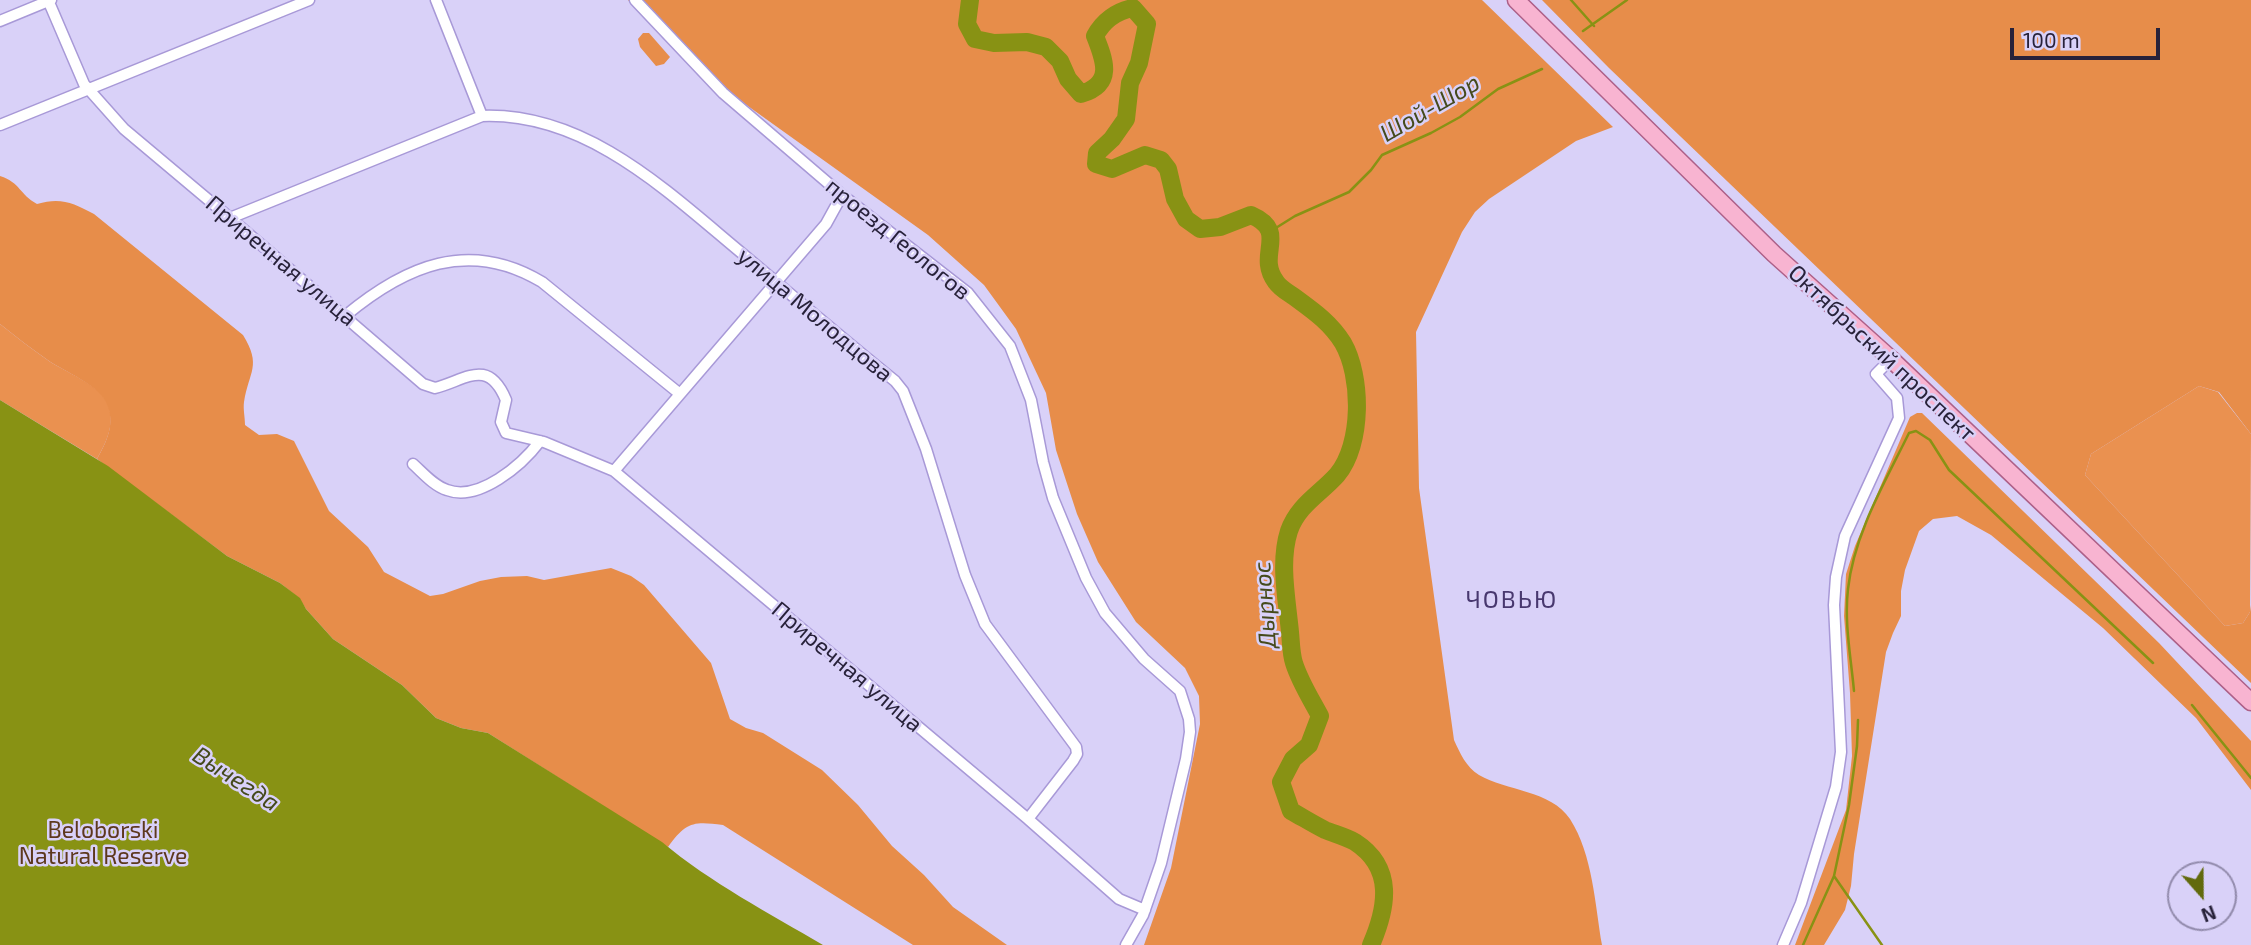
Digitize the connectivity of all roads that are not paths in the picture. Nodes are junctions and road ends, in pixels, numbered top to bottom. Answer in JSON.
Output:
{"nodes":[{"id":1,"x":49,"y":0,"type":"edge"},
{"id":2,"x":309,"y":0,"type":"edge"},
{"id":3,"x":436,"y":0,"type":"edge"},
{"id":4,"x":635,"y":0,"type":"edge"},
{"id":5,"x":1516,"y":0,"type":"edge"},
{"id":6,"x":0,"y":21,"type":"edge"},
{"id":7,"x":88,"y":89,"type":"junction"},
{"id":8,"x":482,"y":116,"type":"junction"},
{"id":9,"x":0,"y":125,"type":"edge"},
{"id":10,"x":842,"y":195,"type":"junction"},
{"id":11,"x":230,"y":218,"type":"junction"},
{"id":12,"x":776,"y":282,"type":"junction"},
{"id":13,"x":345,"y":316,"type":"junction"},
{"id":14,"x":1891,"y":359,"type":"junction"},
{"id":15,"x":680,"y":394,"type":"junction"},
{"id":16,"x":540,"y":441,"type":"junction"},
{"id":17,"x":413,"y":464,"type":"dead end"},
{"id":18,"x":614,"y":471,"type":"junction"},
{"id":19,"x":2251,"y":702,"type":"edge"},
{"id":20,"x":1028,"y":819,"type":"junction"},
{"id":21,"x":1145,"y":910,"type":"junction"},
{"id":22,"x":1126,"y":945,"type":"edge"},
{"id":23,"x":1783,"y":945,"type":"edge"}],
"edges":[{"from":1,"to":6,"type":"street"},
{"from":1,"to":7,"type":"street","name":"Приречная улица"},
{"from":2,"to":7,"type":"street"},
{"from":3,"to":8,"type":"street"},
{"from":4,"to":10,"type":"street","name":"проезд Геологов"},
{"from":5,"to":14,"type":"main road","name":"Октябрьский проспект"},
{"from":7,"to":9,"type":"street"},
{"from":7,"to":11,"type":"street","name":"Приречная улица"},
{"from":8,"to":11,"type":"street"},
{"from":8,"to":12,"type":"street","name":"улица Молодцова"},
{"from":10,"to":12,"type":"street"},
{"from":10,"to":21,"type":"street","name":"проезд Геологов"},
{"from":11,"to":13,"type":"street","name":"Приречная улица"},
{"from":12,"to":15,"type":"street"},
{"from":12,"to":20,"type":"street","name":"улица Молодцова"},
{"from":13,"to":15,"type":"street"},
{"from":13,"to":16,"type":"street","name":"Приречная улица"},
{"from":14,"to":19,"type":"main road","name":"Октябрьский проспект"},
{"from":14,"to":23,"type":"street"},
{"from":15,"to":18,"type":"street"},
{"from":16,"to":17,"type":"street"},
{"from":16,"to":18,"type":"street","name":"Приречная улица"},
{"from":18,"to":20,"type":"street","name":"Приречная улица"},
{"from":20,"to":21,"type":"street","name":"Приречная улица"},
{"from":21,"to":22,"type":"street","name":"проезд Геологов"}]}
